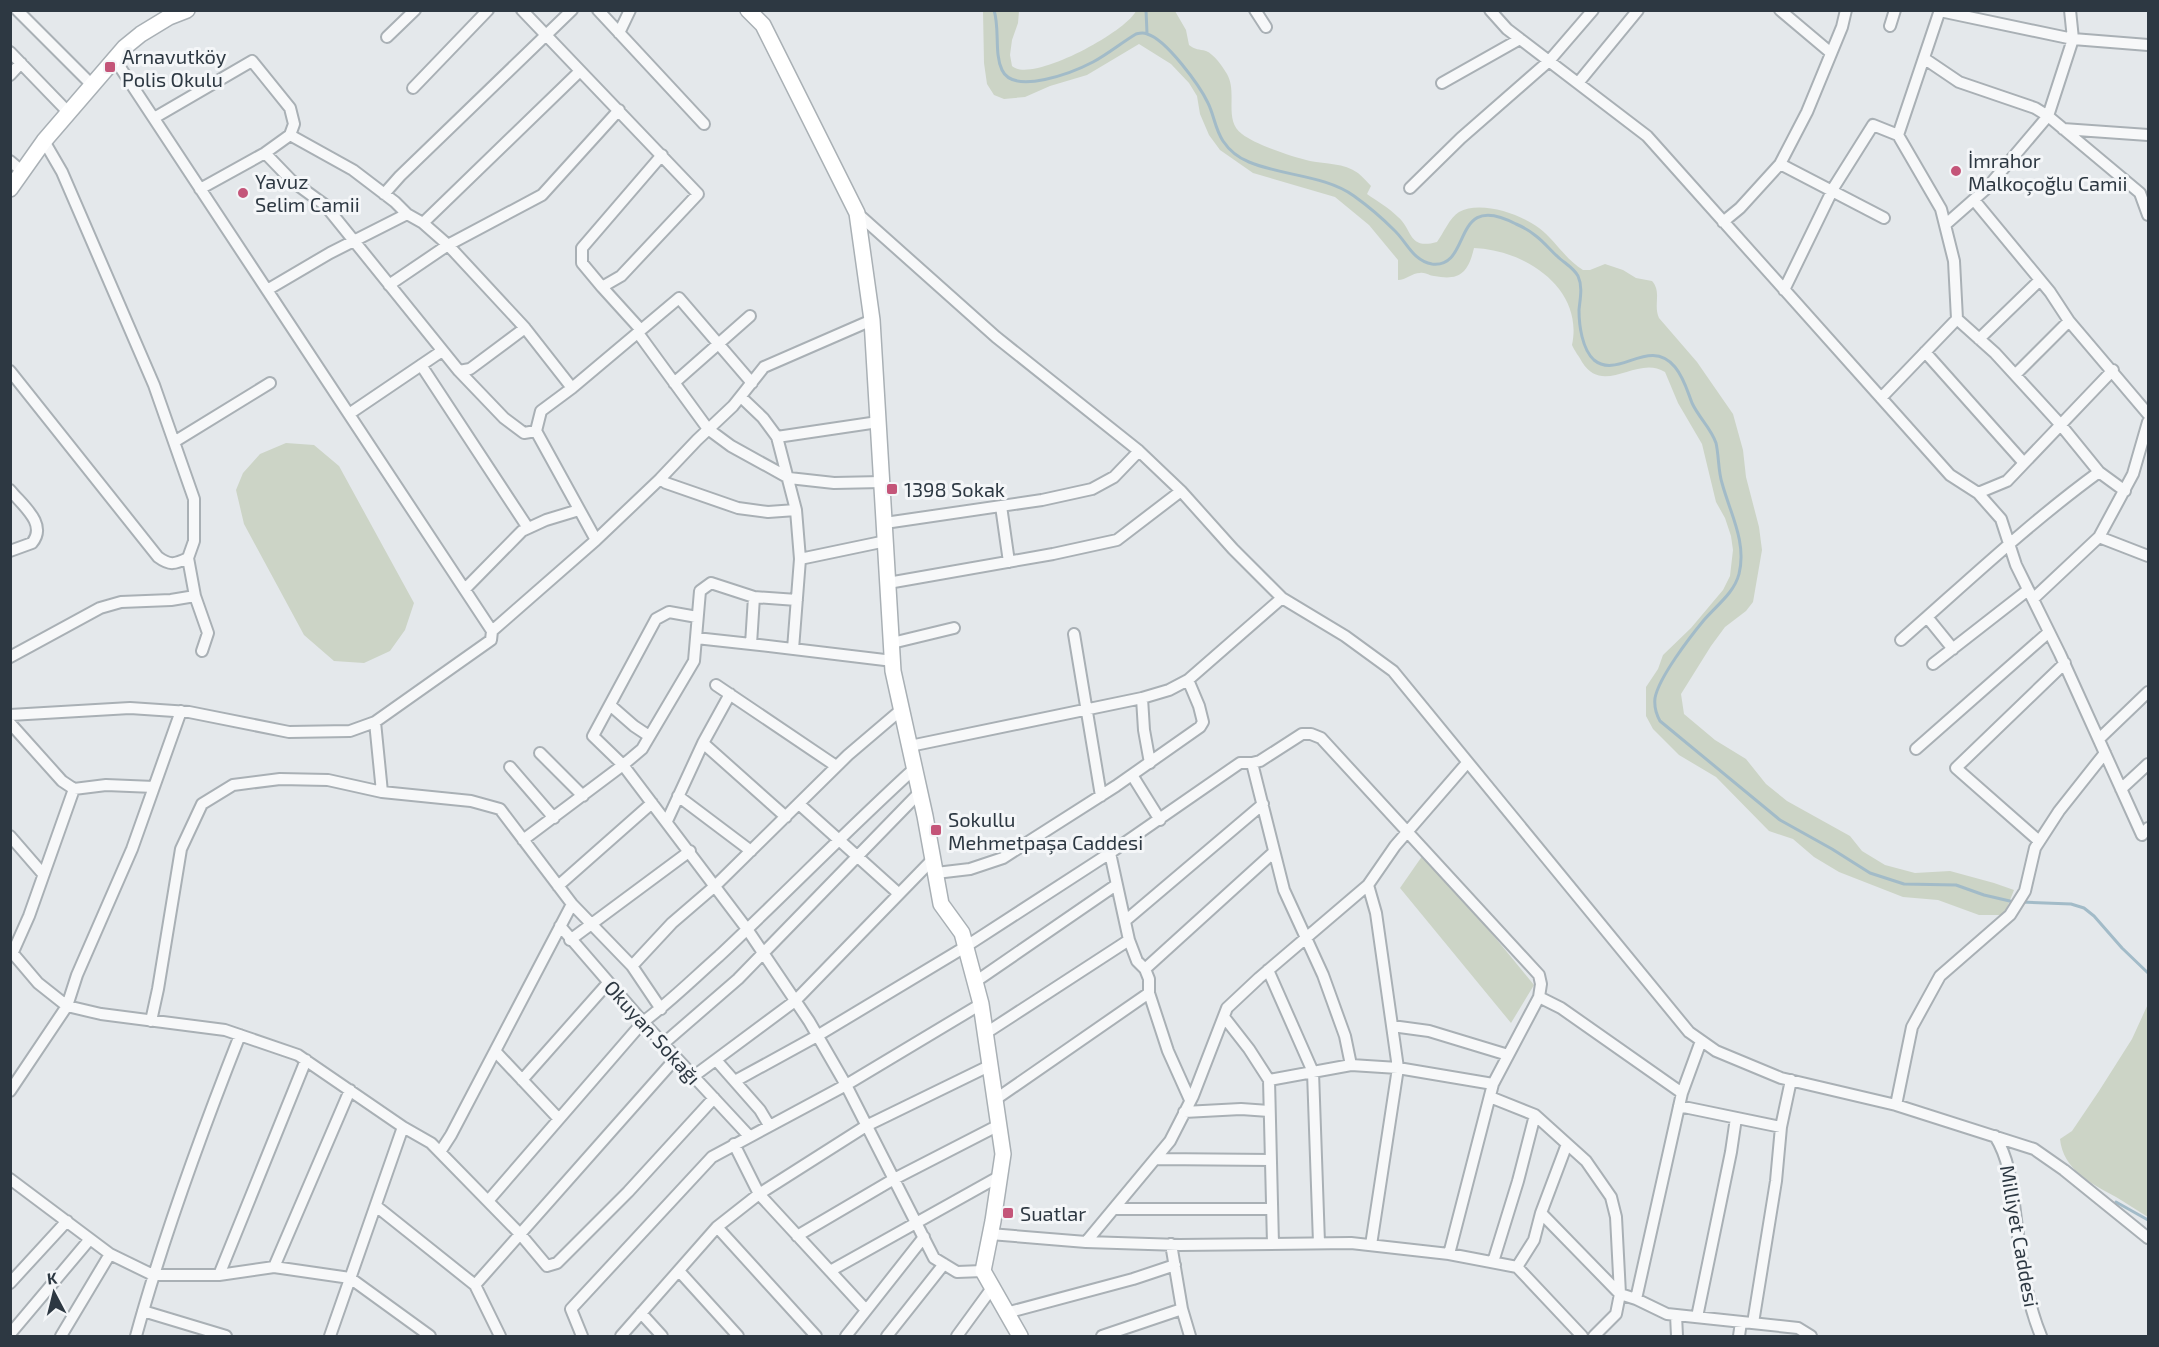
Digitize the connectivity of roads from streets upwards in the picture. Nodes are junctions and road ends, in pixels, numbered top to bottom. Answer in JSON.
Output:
{"nodes":[{"id":1,"x":17,"y":10,"type":"edge"},
{"id":2,"x":187,"y":10,"type":"edge"},
{"id":3,"x":415,"y":10,"type":"edge"},
{"id":4,"x":488,"y":10,"type":"edge"},
{"id":5,"x":522,"y":10,"type":"edge"},
{"id":6,"x":572,"y":10,"type":"edge"},
{"id":7,"x":598,"y":10,"type":"edge"},
{"id":8,"x":630,"y":10,"type":"edge"},
{"id":9,"x":748,"y":10,"type":"edge"},
{"id":10,"x":1255,"y":10,"type":"edge"},
{"id":11,"x":1506,"y":10,"type":"edge"},
{"id":12,"x":1593,"y":10,"type":"edge"},
{"id":13,"x":1638,"y":10,"type":"edge"},
{"id":14,"x":1780,"y":10,"type":"edge"},
{"id":15,"x":1846,"y":10,"type":"edge"},
{"id":16,"x":1895,"y":10,"type":"edge"},
{"id":17,"x":2070,"y":10,"type":"edge"},
{"id":18,"x":1940,"y":11,"type":"edge"},
{"id":19,"x":1494,"y":15,"type":"edge"},
{"id":20,"x":1890,"y":26,"type":"dead end"},
{"id":21,"x":1266,"y":27,"type":"dead end"},
{"id":22,"x":619,"y":33,"type":"junction"},
{"id":23,"x":546,"y":36,"type":"junction"},
{"id":24,"x":387,"y":37,"type":"dead end"},
{"id":25,"x":1520,"y":39,"type":"junction"},
{"id":26,"x":2073,"y":39,"type":"junction"},
{"id":27,"x":2148,"y":45,"type":"edge"},
{"id":28,"x":10,"y":52,"type":"edge"},
{"id":29,"x":1831,"y":53,"type":"junction"},
{"id":30,"x":114,"y":58,"type":"junction"},
{"id":31,"x":1924,"y":59,"type":"junction"},
{"id":32,"x":1549,"y":61,"type":"junction"},
{"id":33,"x":21,"y":63,"type":"junction"},
{"id":34,"x":580,"y":71,"type":"junction"},
{"id":35,"x":10,"y":75,"type":"edge"},
{"id":36,"x":1442,"y":83,"type":"dead end"},
{"id":37,"x":1578,"y":83,"type":"junction"},
{"id":38,"x":92,"y":85,"type":"junction"},
{"id":39,"x":413,"y":88,"type":"dead end"},
{"id":40,"x":619,"y":110,"type":"junction"},
{"id":41,"x":68,"y":112,"type":"junction"},
{"id":42,"x":2048,"y":116,"type":"junction"},
{"id":43,"x":154,"y":118,"type":"junction"},
{"id":44,"x":704,"y":124,"type":"dead end"},
{"id":45,"x":2063,"y":129,"type":"junction"},
{"id":46,"x":290,"y":135,"type":"junction"},
{"id":47,"x":1898,"y":135,"type":"junction"},
{"id":48,"x":2148,"y":135,"type":"edge"},
{"id":49,"x":44,"y":141,"type":"junction"},
{"id":50,"x":266,"y":153,"type":"junction"},
{"id":51,"x":662,"y":155,"type":"junction"},
{"id":52,"x":10,"y":161,"type":"edge"},
{"id":53,"x":1780,"y":164,"type":"junction"},
{"id":54,"x":23,"y":172,"type":"junction"},
{"id":55,"x":1410,"y":188,"type":"dead end"},
{"id":56,"x":10,"y":189,"type":"edge"},
{"id":57,"x":201,"y":189,"type":"junction"},
{"id":58,"x":1832,"y":192,"type":"junction"},
{"id":59,"x":2144,"y":193,"type":"edge"},
{"id":60,"x":384,"y":194,"type":"junction"},
{"id":61,"x":1974,"y":200,"type":"junction"},
{"id":62,"x":857,"y":213,"type":"junction"},
{"id":63,"x":407,"y":214,"type":"junction"},
{"id":64,"x":2148,"y":215,"type":"edge"},
{"id":65,"x":1884,"y":218,"type":"dead end"},
{"id":66,"x":1723,"y":222,"type":"junction"},
{"id":67,"x":423,"y":223,"type":"junction"},
{"id":68,"x":1945,"y":225,"type":"junction"},
{"id":69,"x":354,"y":242,"type":"junction"},
{"id":70,"x":448,"y":244,"type":"junction"},
{"id":71,"x":2040,"y":280,"type":"junction"},
{"id":72,"x":389,"y":285,"type":"junction"},
{"id":73,"x":602,"y":287,"type":"junction"},
{"id":74,"x":267,"y":290,"type":"junction"},
{"id":75,"x":1784,"y":290,"type":"junction"},
{"id":76,"x":750,"y":316,"type":"dead end"},
{"id":77,"x":1957,"y":319,"type":"junction"},
{"id":78,"x":872,"y":320,"type":"junction"},
{"id":79,"x":2069,"y":321,"type":"junction"},
{"id":80,"x":525,"y":328,"type":"junction"},
{"id":81,"x":640,"y":331,"type":"junction"},
{"id":82,"x":1980,"y":339,"type":"junction"},
{"id":83,"x":719,"y":344,"type":"junction"},
{"id":84,"x":442,"y":351,"type":"junction"},
{"id":85,"x":1925,"y":352,"type":"junction"},
{"id":86,"x":421,"y":365,"type":"junction"},
{"id":87,"x":2113,"y":370,"type":"junction"},
{"id":88,"x":10,"y":371,"type":"edge"},
{"id":89,"x":459,"y":371,"type":"junction"},
{"id":90,"x":2015,"y":375,"type":"junction"},
{"id":91,"x":270,"y":383,"type":"dead end"},
{"id":92,"x":674,"y":383,"type":"junction"},
{"id":93,"x":752,"y":383,"type":"junction"},
{"id":94,"x":572,"y":388,"type":"junction"},
{"id":95,"x":741,"y":397,"type":"junction"},
{"id":96,"x":1881,"y":398,"type":"junction"},
{"id":97,"x":348,"y":414,"type":"junction"},
{"id":98,"x":2148,"y":414,"type":"edge"},
{"id":99,"x":879,"y":422,"type":"junction"},
{"id":100,"x":2148,"y":422,"type":"edge"},
{"id":101,"x":2060,"y":424,"type":"junction"},
{"id":102,"x":708,"y":429,"type":"junction"},
{"id":103,"x":536,"y":431,"type":"junction"},
{"id":104,"x":777,"y":436,"type":"junction"},
{"id":105,"x":174,"y":442,"type":"junction"},
{"id":106,"x":1139,"y":452,"type":"junction"},
{"id":107,"x":2024,"y":463,"type":"junction"},
{"id":108,"x":2099,"y":472,"type":"junction"},
{"id":109,"x":789,"y":477,"type":"junction"},
{"id":110,"x":660,"y":479,"type":"junction"},
{"id":111,"x":882,"y":482,"type":"junction"},
{"id":112,"x":10,"y":490,"type":"edge"},
{"id":113,"x":1181,"y":491,"type":"junction"},
{"id":114,"x":2125,"y":491,"type":"junction"},
{"id":115,"x":1978,"y":493,"type":"junction"},
{"id":116,"x":1000,"y":506,"type":"junction"},
{"id":117,"x":579,"y":510,"type":"junction"},
{"id":118,"x":796,"y":510,"type":"junction"},
{"id":119,"x":885,"y":523,"type":"junction"},
{"id":120,"x":528,"y":528,"type":"junction"},
{"id":121,"x":2099,"y":537,"type":"junction"},
{"id":122,"x":596,"y":540,"type":"junction"},
{"id":123,"x":886,"y":541,"type":"junction"},
{"id":124,"x":2009,"y":545,"type":"junction"},
{"id":125,"x":10,"y":551,"type":"edge"},
{"id":126,"x":2148,"y":556,"type":"edge"},
{"id":127,"x":188,"y":558,"type":"junction"},
{"id":128,"x":800,"y":560,"type":"junction"},
{"id":129,"x":1009,"y":562,"type":"junction"},
{"id":130,"x":888,"y":583,"type":"junction"},
{"id":131,"x":465,"y":590,"type":"junction"},
{"id":132,"x":2030,"y":594,"type":"junction"},
{"id":133,"x":195,"y":596,"type":"junction"},
{"id":134,"x":754,"y":597,"type":"junction"},
{"id":135,"x":1282,"y":598,"type":"junction"},
{"id":136,"x":797,"y":600,"type":"junction"},
{"id":137,"x":697,"y":617,"type":"junction"},
{"id":138,"x":1927,"y":617,"type":"junction"},
{"id":139,"x":954,"y":627,"type":"dead end"},
{"id":140,"x":492,"y":631,"type":"junction"},
{"id":141,"x":2049,"y":632,"type":"junction"},
{"id":142,"x":1074,"y":634,"type":"dead end"},
{"id":143,"x":696,"y":638,"type":"junction"},
{"id":144,"x":1901,"y":640,"type":"dead end"},
{"id":145,"x":892,"y":643,"type":"junction"},
{"id":146,"x":750,"y":644,"type":"junction"},
{"id":147,"x":793,"y":649,"type":"junction"},
{"id":148,"x":1953,"y":649,"type":"junction"},
{"id":149,"x":202,"y":651,"type":"dead end"},
{"id":150,"x":10,"y":657,"type":"edge"},
{"id":151,"x":893,"y":661,"type":"junction"},
{"id":152,"x":2065,"y":663,"type":"junction"},
{"id":153,"x":1933,"y":664,"type":"dead end"},
{"id":154,"x":1188,"y":680,"type":"junction"},
{"id":155,"x":716,"y":685,"type":"dead end"},
{"id":156,"x":2148,"y":692,"type":"edge"},
{"id":157,"x":730,"y":694,"type":"junction"},
{"id":158,"x":1142,"y":698,"type":"junction"},
{"id":159,"x":610,"y":705,"type":"junction"},
{"id":160,"x":1086,"y":708,"type":"junction"},
{"id":161,"x":902,"y":709,"type":"junction"},
{"id":162,"x":181,"y":711,"type":"junction"},
{"id":163,"x":10,"y":715,"type":"edge"},
{"id":164,"x":375,"y":722,"type":"junction"},
{"id":165,"x":10,"y":723,"type":"edge"},
{"id":166,"x":649,"y":736,"type":"junction"},
{"id":167,"x":2099,"y":739,"type":"junction"},
{"id":168,"x":704,"y":743,"type":"junction"},
{"id":169,"x":910,"y":746,"type":"junction"},
{"id":170,"x":1916,"y":749,"type":"dead end"},
{"id":171,"x":540,"y":753,"type":"dead end"},
{"id":172,"x":2105,"y":753,"type":"junction"},
{"id":173,"x":1150,"y":763,"type":"junction"},
{"id":174,"x":1252,"y":763,"type":"junction"},
{"id":175,"x":1467,"y":763,"type":"junction"},
{"id":176,"x":2148,"y":764,"type":"edge"},
{"id":177,"x":623,"y":765,"type":"junction"},
{"id":178,"x":836,"y":766,"type":"junction"},
{"id":179,"x":510,"y":767,"type":"dead end"},
{"id":180,"x":915,"y":768,"type":"junction"},
{"id":181,"x":1132,"y":775,"type":"junction"},
{"id":182,"x":154,"y":787,"type":"junction"},
{"id":183,"x":74,"y":789,"type":"junction"},
{"id":184,"x":2121,"y":789,"type":"junction"},
{"id":185,"x":382,"y":792,"type":"junction"},
{"id":186,"x":920,"y":792,"type":"junction"},
{"id":187,"x":583,"y":796,"type":"junction"},
{"id":188,"x":678,"y":796,"type":"junction"},
{"id":189,"x":1101,"y":796,"type":"junction"},
{"id":190,"x":652,"y":803,"type":"junction"},
{"id":191,"x":799,"y":804,"type":"junction"},
{"id":192,"x":1263,"y":804,"type":"junction"},
{"id":193,"x":786,"y":817,"type":"junction"},
{"id":194,"x":554,"y":818,"type":"junction"},
{"id":195,"x":1160,"y":820,"type":"junction"},
{"id":196,"x":667,"y":821,"type":"junction"},
{"id":197,"x":2148,"y":828,"type":"edge"},
{"id":198,"x":1408,"y":831,"type":"junction"},
{"id":199,"x":10,"y":836,"type":"edge"},
{"id":200,"x":523,"y":840,"type":"junction"},
{"id":201,"x":838,"y":840,"type":"junction"},
{"id":202,"x":2039,"y":841,"type":"junction"},
{"id":203,"x":690,"y":851,"type":"junction"},
{"id":204,"x":751,"y":851,"type":"junction"},
{"id":205,"x":1274,"y":852,"type":"junction"},
{"id":206,"x":1110,"y":853,"type":"junction"},
{"id":207,"x":856,"y":857,"type":"junction"},
{"id":208,"x":934,"y":866,"type":"junction"},
{"id":209,"x":43,"y":874,"type":"junction"},
{"id":210,"x":1116,"y":885,"type":"junction"},
{"id":211,"x":1368,"y":885,"type":"junction"},
{"id":212,"x":558,"y":886,"type":"junction"},
{"id":213,"x":715,"y":886,"type":"junction"},
{"id":214,"x":898,"y":893,"type":"junction"},
{"id":215,"x":572,"y":904,"type":"junction"},
{"id":216,"x":1125,"y":921,"type":"junction"},
{"id":217,"x":593,"y":924,"type":"junction"},
{"id":218,"x":560,"y":926,"type":"junction"},
{"id":219,"x":747,"y":929,"type":"junction"},
{"id":220,"x":1305,"y":937,"type":"junction"},
{"id":221,"x":570,"y":940,"type":"junction"},
{"id":222,"x":1129,"y":940,"type":"junction"},
{"id":223,"x":965,"y":947,"type":"junction"},
{"id":224,"x":12,"y":951,"type":"edge"},
{"id":225,"x":762,"y":953,"type":"junction"},
{"id":226,"x":632,"y":966,"type":"junction"},
{"id":227,"x":1145,"y":969,"type":"junction"},
{"id":228,"x":1268,"y":970,"type":"junction"},
{"id":229,"x":608,"y":982,"type":"junction"},
{"id":230,"x":975,"y":982,"type":"junction"},
{"id":231,"x":1149,"y":993,"type":"junction"},
{"id":232,"x":1539,"y":997,"type":"junction"},
{"id":233,"x":795,"y":1001,"type":"junction"},
{"id":234,"x":981,"y":1004,"type":"junction"},
{"id":235,"x":67,"y":1006,"type":"junction"},
{"id":236,"x":661,"y":1009,"type":"junction"},
{"id":237,"x":1224,"y":1017,"type":"junction"},
{"id":238,"x":151,"y":1021,"type":"junction"},
{"id":239,"x":643,"y":1022,"type":"junction"},
{"id":240,"x":1392,"y":1026,"type":"junction"},
{"id":241,"x":986,"y":1034,"type":"junction"},
{"id":242,"x":240,"y":1035,"type":"junction"},
{"id":243,"x":817,"y":1036,"type":"junction"},
{"id":244,"x":1701,"y":1041,"type":"junction"},
{"id":245,"x":663,"y":1044,"type":"junction"},
{"id":246,"x":495,"y":1051,"type":"junction"},
{"id":247,"x":1508,"y":1055,"type":"junction"},
{"id":248,"x":676,"y":1058,"type":"junction"},
{"id":249,"x":306,"y":1060,"type":"junction"},
{"id":250,"x":716,"y":1060,"type":"junction"},
{"id":251,"x":991,"y":1065,"type":"junction"},
{"id":252,"x":1351,"y":1065,"type":"junction"},
{"id":253,"x":1398,"y":1068,"type":"junction"},
{"id":254,"x":1313,"y":1072,"type":"junction"},
{"id":255,"x":694,"y":1076,"type":"junction"},
{"id":256,"x":522,"y":1080,"type":"junction"},
{"id":257,"x":1269,"y":1080,"type":"junction"},
{"id":258,"x":1791,"y":1080,"type":"junction"},
{"id":259,"x":735,"y":1081,"type":"junction"},
{"id":260,"x":1493,"y":1084,"type":"junction"},
{"id":261,"x":846,"y":1085,"type":"junction"},
{"id":262,"x":350,"y":1090,"type":"junction"},
{"id":263,"x":10,"y":1091,"type":"edge"},
{"id":264,"x":1682,"y":1093,"type":"junction"},
{"id":265,"x":1490,"y":1097,"type":"junction"},
{"id":266,"x":714,"y":1098,"type":"junction"},
{"id":267,"x":996,"y":1100,"type":"junction"},
{"id":268,"x":1190,"y":1101,"type":"junction"},
{"id":269,"x":1896,"y":1105,"type":"junction"},
{"id":270,"x":1679,"y":1106,"type":"junction"},
{"id":271,"x":1269,"y":1111,"type":"junction"},
{"id":272,"x":1184,"y":1112,"type":"junction"},
{"id":273,"x":1535,"y":1115,"type":"junction"},
{"id":274,"x":558,"y":1118,"type":"junction"},
{"id":275,"x":1736,"y":1118,"type":"junction"},
{"id":276,"x":769,"y":1125,"type":"junction"},
{"id":277,"x":999,"y":1125,"type":"junction"},
{"id":278,"x":866,"y":1126,"type":"junction"},
{"id":279,"x":404,"y":1127,"type":"junction"},
{"id":280,"x":1781,"y":1127,"type":"junction"},
{"id":281,"x":749,"y":1136,"type":"junction"},
{"id":282,"x":1995,"y":1136,"type":"junction"},
{"id":283,"x":735,"y":1144,"type":"junction"},
{"id":284,"x":1567,"y":1144,"type":"junction"},
{"id":285,"x":440,"y":1152,"type":"junction"},
{"id":286,"x":1155,"y":1159,"type":"junction"},
{"id":287,"x":1271,"y":1160,"type":"junction"},
{"id":288,"x":1000,"y":1176,"type":"junction"},
{"id":289,"x":894,"y":1179,"type":"junction"},
{"id":290,"x":12,"y":1183,"type":"edge"},
{"id":291,"x":759,"y":1194,"type":"junction"},
{"id":292,"x":488,"y":1201,"type":"junction"},
{"id":293,"x":376,"y":1206,"type":"junction"},
{"id":294,"x":1114,"y":1209,"type":"junction"},
{"id":295,"x":1272,"y":1209,"type":"junction"},
{"id":296,"x":1542,"y":1213,"type":"junction"},
{"id":297,"x":67,"y":1221,"type":"junction"},
{"id":298,"x":916,"y":1222,"type":"junction"},
{"id":299,"x":717,"y":1227,"type":"junction"},
{"id":300,"x":990,"y":1234,"type":"junction"},
{"id":301,"x":521,"y":1235,"type":"junction"},
{"id":302,"x":798,"y":1236,"type":"junction"},
{"id":303,"x":924,"y":1237,"type":"junction"},
{"id":304,"x":2148,"y":1238,"type":"edge"},
{"id":305,"x":90,"y":1239,"type":"junction"},
{"id":306,"x":1086,"y":1242,"type":"junction"},
{"id":307,"x":1171,"y":1244,"type":"junction"},
{"id":308,"x":1273,"y":1244,"type":"junction"},
{"id":309,"x":1318,"y":1244,"type":"junction"},
{"id":310,"x":1371,"y":1245,"type":"junction"},
{"id":311,"x":110,"y":1254,"type":"junction"},
{"id":312,"x":1449,"y":1254,"type":"junction"},
{"id":313,"x":1493,"y":1262,"type":"junction"},
{"id":314,"x":944,"y":1264,"type":"junction"},
{"id":315,"x":1175,"y":1265,"type":"junction"},
{"id":316,"x":274,"y":1267,"type":"junction"},
{"id":317,"x":1517,"y":1267,"type":"junction"},
{"id":318,"x":678,"y":1271,"type":"junction"},
{"id":319,"x":830,"y":1271,"type":"junction"},
{"id":320,"x":983,"y":1271,"type":"junction"},
{"id":321,"x":153,"y":1275,"type":"junction"},
{"id":322,"x":219,"y":1275,"type":"junction"},
{"id":323,"x":350,"y":1278,"type":"junction"},
{"id":324,"x":10,"y":1283,"type":"edge"},
{"id":325,"x":475,"y":1285,"type":"junction"},
{"id":326,"x":992,"y":1288,"type":"junction"},
{"id":327,"x":1620,"y":1294,"type":"junction"},
{"id":328,"x":1636,"y":1299,"type":"junction"},
{"id":329,"x":1182,"y":1309,"type":"junction"},
{"id":330,"x":866,"y":1310,"type":"junction"},
{"id":331,"x":143,"y":1311,"type":"junction"},
{"id":332,"x":641,"y":1313,"type":"junction"},
{"id":333,"x":1006,"y":1313,"type":"junction"},
{"id":334,"x":1676,"y":1315,"type":"junction"},
{"id":335,"x":1697,"y":1317,"type":"junction"},
{"id":336,"x":1741,"y":1322,"type":"junction"},
{"id":337,"x":1753,"y":1323,"type":"junction"},
{"id":338,"x":1797,"y":1332,"type":"edge"},
{"id":339,"x":10,"y":1334,"type":"edge"},
{"id":340,"x":62,"y":1336,"type":"edge"},
{"id":341,"x":136,"y":1336,"type":"edge"},
{"id":342,"x":226,"y":1336,"type":"edge"},
{"id":343,"x":330,"y":1336,"type":"edge"},
{"id":344,"x":430,"y":1336,"type":"edge"},
{"id":345,"x":500,"y":1336,"type":"edge"},
{"id":346,"x":582,"y":1336,"type":"edge"},
{"id":347,"x":621,"y":1336,"type":"edge"},
{"id":348,"x":662,"y":1336,"type":"edge"},
{"id":349,"x":738,"y":1336,"type":"edge"},
{"id":350,"x":816,"y":1336,"type":"edge"},
{"id":351,"x":846,"y":1336,"type":"edge"},
{"id":352,"x":887,"y":1336,"type":"edge"},
{"id":353,"x":957,"y":1336,"type":"edge"},
{"id":354,"x":1020,"y":1336,"type":"edge"},
{"id":355,"x":1102,"y":1336,"type":"edge"},
{"id":356,"x":1190,"y":1336,"type":"edge"},
{"id":357,"x":1582,"y":1336,"type":"edge"},
{"id":358,"x":1594,"y":1336,"type":"edge"},
{"id":359,"x":1677,"y":1336,"type":"edge"},
{"id":360,"x":1739,"y":1336,"type":"edge"},
{"id":361,"x":1811,"y":1336,"type":"edge"},
{"id":362,"x":2041,"y":1336,"type":"edge"}],
"edges":[{"from":1,"to":38,"type":"street"},
{"from":2,"to":30,"type":"street"},
{"from":3,"to":24,"type":"street"},
{"from":4,"to":39,"type":"street"},
{"from":5,"to":23,"type":"street"},
{"from":6,"to":23,"type":"street"},
{"from":7,"to":22,"type":"street"},
{"from":8,"to":22,"type":"street"},
{"from":9,"to":62,"type":"street"},
{"from":10,"to":21,"type":"street"},
{"from":11,"to":19,"type":"street"},
{"from":12,"to":32,"type":"street"},
{"from":13,"to":37,"type":"street"},
{"from":14,"to":29,"type":"street"},
{"from":15,"to":29,"type":"street"},
{"from":16,"to":20,"type":"street"},
{"from":17,"to":26,"type":"street"},
{"from":18,"to":26,"type":"street"},
{"from":18,"to":31,"type":"street"},
{"from":19,"to":25,"type":"street"},
{"from":22,"to":44,"type":"street"},
{"from":23,"to":34,"type":"street"},
{"from":23,"to":60,"type":"street"},
{"from":25,"to":32,"type":"street"},
{"from":25,"to":36,"type":"street"},
{"from":26,"to":27,"type":"street"},
{"from":26,"to":42,"type":"street"},
{"from":28,"to":33,"type":"street"},
{"from":29,"to":53,"type":"street"},
{"from":30,"to":38,"type":"street"},
{"from":30,"to":43,"type":"street"},
{"from":31,"to":42,"type":"street"},
{"from":31,"to":47,"type":"street"},
{"from":32,"to":37,"type":"street"},
{"from":32,"to":55,"type":"street"},
{"from":33,"to":35,"type":"street"},
{"from":33,"to":41,"type":"street"},
{"from":34,"to":40,"type":"street"},
{"from":34,"to":67,"type":"street"},
{"from":37,"to":66,"type":"street"},
{"from":38,"to":41,"type":"street"},
{"from":40,"to":51,"type":"street"},
{"from":40,"to":70,"type":"street"},
{"from":41,"to":49,"type":"street"},
{"from":42,"to":45,"type":"street"},
{"from":42,"to":61,"type":"street"},
{"from":43,"to":46,"type":"street"},
{"from":43,"to":57,"type":"street"},
{"from":45,"to":48,"type":"street"},
{"from":45,"to":59,"type":"street"},
{"from":46,"to":50,"type":"street"},
{"from":46,"to":60,"type":"street"},
{"from":47,"to":58,"type":"street"},
{"from":47,"to":68,"type":"street"},
{"from":49,"to":54,"type":"street"},
{"from":49,"to":105,"type":"street"},
{"from":50,"to":57,"type":"street"},
{"from":50,"to":69,"type":"street"},
{"from":51,"to":73,"type":"street"},
{"from":51,"to":73,"type":"street"},
{"from":52,"to":54,"type":"street"},
{"from":53,"to":58,"type":"street"},
{"from":53,"to":66,"type":"street"},
{"from":54,"to":56,"type":"street"},
{"from":57,"to":74,"type":"street"},
{"from":58,"to":65,"type":"street"},
{"from":58,"to":75,"type":"street"},
{"from":59,"to":64,"type":"street"},
{"from":60,"to":63,"type":"street"},
{"from":61,"to":68,"type":"street"},
{"from":61,"to":71,"type":"street"},
{"from":62,"to":78,"type":"street"},
{"from":62,"to":106,"type":"street"},
{"from":63,"to":67,"type":"street"},
{"from":63,"to":69,"type":"street"},
{"from":66,"to":75,"type":"street"},
{"from":67,"to":70,"type":"street"},
{"from":68,"to":77,"type":"street"},
{"from":69,"to":72,"type":"street"},
{"from":69,"to":74,"type":"street"},
{"from":70,"to":72,"type":"street"},
{"from":70,"to":80,"type":"street"},
{"from":71,"to":79,"type":"street"},
{"from":71,"to":82,"type":"street"},
{"from":72,"to":84,"type":"street"},
{"from":73,"to":81,"type":"street"},
{"from":74,"to":97,"type":"street"},
{"from":75,"to":96,"type":"street"},
{"from":76,"to":83,"type":"street"},
{"from":77,"to":82,"type":"street"},
{"from":77,"to":85,"type":"street"},
{"from":78,"to":93,"type":"street"},
{"from":78,"to":99,"type":"street"},
{"from":79,"to":87,"type":"street"},
{"from":79,"to":90,"type":"street"},
{"from":80,"to":89,"type":"street"},
{"from":80,"to":94,"type":"street"},
{"from":81,"to":83,"type":"street"},
{"from":81,"to":92,"type":"street"},
{"from":81,"to":94,"type":"street"},
{"from":82,"to":90,"type":"street"},
{"from":83,"to":92,"type":"street"},
{"from":83,"to":93,"type":"street"},
{"from":84,"to":86,"type":"street"},
{"from":84,"to":89,"type":"street"},
{"from":85,"to":96,"type":"street"},
{"from":85,"to":107,"type":"street"},
{"from":86,"to":97,"type":"street"},
{"from":86,"to":120,"type":"street"},
{"from":87,"to":98,"type":"street"},
{"from":87,"to":101,"type":"street"},
{"from":88,"to":127,"type":"street"},
{"from":89,"to":103,"type":"street"},
{"from":90,"to":101,"type":"street"},
{"from":91,"to":105,"type":"street"},
{"from":92,"to":102,"type":"street"},
{"from":93,"to":95,"type":"street"},
{"from":94,"to":103,"type":"street"},
{"from":95,"to":102,"type":"street"},
{"from":95,"to":104,"type":"street"},
{"from":96,"to":115,"type":"street"},
{"from":97,"to":131,"type":"street"},
{"from":99,"to":104,"type":"street"},
{"from":99,"to":111,"type":"street"},
{"from":100,"to":114,"type":"street"},
{"from":101,"to":107,"type":"street"},
{"from":101,"to":108,"type":"street"},
{"from":102,"to":109,"type":"street"},
{"from":102,"to":110,"type":"street"},
{"from":103,"to":117,"type":"street"},
{"from":104,"to":109,"type":"street"},
{"from":105,"to":127,"type":"street"},
{"from":106,"to":113,"type":"street"},
{"from":106,"to":116,"type":"street"},
{"from":107,"to":115,"type":"street"},
{"from":108,"to":114,"type":"street"},
{"from":108,"to":124,"type":"street"},
{"from":109,"to":111,"type":"street"},
{"from":109,"to":118,"type":"street"},
{"from":110,"to":118,"type":"street"},
{"from":110,"to":122,"type":"street"},
{"from":111,"to":119,"type":"street"},
{"from":112,"to":125,"type":"street"},
{"from":113,"to":129,"type":"street"},
{"from":113,"to":135,"type":"street"},
{"from":114,"to":121,"type":"street"},
{"from":115,"to":124,"type":"street"},
{"from":116,"to":119,"type":"street"},
{"from":116,"to":129,"type":"street"},
{"from":117,"to":120,"type":"street"},
{"from":117,"to":122,"type":"street"},
{"from":118,"to":128,"type":"street"},
{"from":119,"to":123,"type":"street"},
{"from":120,"to":131,"type":"street"},
{"from":121,"to":126,"type":"street"},
{"from":121,"to":132,"type":"street"},
{"from":122,"to":140,"type":"street"},
{"from":123,"to":128,"type":"street"},
{"from":123,"to":130,"type":"street"},
{"from":124,"to":132,"type":"street"},
{"from":124,"to":138,"type":"street"},
{"from":127,"to":133,"type":"street"},
{"from":128,"to":136,"type":"street"},
{"from":129,"to":130,"type":"street"},
{"from":130,"to":145,"type":"street"},
{"from":131,"to":140,"type":"street"},
{"from":132,"to":141,"type":"street"},
{"from":132,"to":148,"type":"street"},
{"from":133,"to":149,"type":"street"},
{"from":133,"to":150,"type":"street"},
{"from":134,"to":136,"type":"street"},
{"from":134,"to":137,"type":"street"},
{"from":134,"to":146,"type":"street"},
{"from":135,"to":154,"type":"street"},
{"from":135,"to":175,"type":"street"},
{"from":136,"to":147,"type":"street"},
{"from":137,"to":143,"type":"street"},
{"from":137,"to":159,"type":"street"},
{"from":138,"to":144,"type":"street"},
{"from":138,"to":148,"type":"street"},
{"from":139,"to":145,"type":"street"},
{"from":140,"to":164,"type":"street"},
{"from":141,"to":152,"type":"street"},
{"from":141,"to":170,"type":"street"},
{"from":142,"to":160,"type":"street"},
{"from":143,"to":146,"type":"street"},
{"from":143,"to":166,"type":"street"},
{"from":145,"to":151,"type":"street"},
{"from":146,"to":147,"type":"street"},
{"from":147,"to":151,"type":"street"},
{"from":148,"to":153,"type":"street"},
{"from":151,"to":161,"type":"street"},
{"from":152,"to":167,"type":"street"},
{"from":152,"to":202,"type":"street"},
{"from":154,"to":158,"type":"street"},
{"from":154,"to":173,"type":"street"},
{"from":155,"to":157,"type":"street"},
{"from":156,"to":167,"type":"street"},
{"from":157,"to":168,"type":"street"},
{"from":157,"to":178,"type":"street"},
{"from":158,"to":160,"type":"street"},
{"from":158,"to":173,"type":"street"},
{"from":159,"to":166,"type":"street"},
{"from":159,"to":177,"type":"street"},
{"from":160,"to":169,"type":"street"},
{"from":160,"to":189,"type":"street"},
{"from":161,"to":169,"type":"street"},
{"from":161,"to":178,"type":"street"},
{"from":162,"to":163,"type":"street"},
{"from":162,"to":164,"type":"street"},
{"from":162,"to":182,"type":"street"},
{"from":164,"to":185,"type":"street"},
{"from":165,"to":183,"type":"street"},
{"from":166,"to":177,"type":"street"},
{"from":167,"to":172,"type":"street"},
{"from":168,"to":188,"type":"street"},
{"from":168,"to":193,"type":"street"},
{"from":169,"to":180,"type":"street"},
{"from":171,"to":187,"type":"street"},
{"from":172,"to":184,"type":"street"},
{"from":172,"to":202,"type":"street"},
{"from":173,"to":181,"type":"street"},
{"from":174,"to":192,"type":"street"},
{"from":174,"to":195,"type":"street"},
{"from":174,"to":198,"type":"street"},
{"from":175,"to":198,"type":"street"},
{"from":175,"to":244,"type":"street"},
{"from":176,"to":184,"type":"street"},
{"from":177,"to":187,"type":"street"},
{"from":177,"to":190,"type":"street"},
{"from":178,"to":191,"type":"street"},
{"from":179,"to":194,"type":"street"},
{"from":180,"to":186,"type":"street"},
{"from":180,"to":201,"type":"street"},
{"from":181,"to":189,"type":"street"},
{"from":181,"to":195,"type":"street"},
{"from":182,"to":183,"type":"street"},
{"from":182,"to":235,"type":"street"},
{"from":183,"to":209,"type":"street"},
{"from":184,"to":197,"type":"street"},
{"from":185,"to":200,"type":"street"},
{"from":185,"to":238,"type":"street"},
{"from":186,"to":207,"type":"street"},
{"from":186,"to":208,"type":"street"},
{"from":187,"to":194,"type":"street"},
{"from":188,"to":196,"type":"street"},
{"from":188,"to":204,"type":"street"},
{"from":189,"to":208,"type":"street"},
{"from":190,"to":196,"type":"street"},
{"from":190,"to":212,"type":"street"},
{"from":191,"to":193,"type":"street"},
{"from":191,"to":201,"type":"street"},
{"from":192,"to":205,"type":"street"},
{"from":192,"to":216,"type":"street"},
{"from":193,"to":204,"type":"street"},
{"from":194,"to":200,"type":"street"},
{"from":195,"to":206,"type":"street"},
{"from":196,"to":203,"type":"street"},
{"from":198,"to":211,"type":"street"},
{"from":198,"to":232,"type":"street"},
{"from":199,"to":209,"type":"street"},
{"from":200,"to":212,"type":"street"},
{"from":201,"to":207,"type":"street"},
{"from":201,"to":219,"type":"street"},
{"from":202,"to":269,"type":"street"},
{"from":203,"to":213,"type":"street"},
{"from":203,"to":217,"type":"street"},
{"from":204,"to":213,"type":"street"},
{"from":205,"to":220,"type":"street"},
{"from":205,"to":227,"type":"street"},
{"from":206,"to":210,"type":"street"},
{"from":206,"to":223,"type":"street"},
{"from":207,"to":214,"type":"street"},
{"from":207,"to":225,"type":"street"},
{"from":208,"to":214,"type":"street"},
{"from":208,"to":223,"type":"street"},
{"from":209,"to":224,"type":"street"},
{"from":210,"to":216,"type":"street"},
{"from":210,"to":230,"type":"street"},
{"from":211,"to":220,"type":"street"},
{"from":211,"to":240,"type":"street"},
{"from":212,"to":215,"type":"street"},
{"from":213,"to":219,"type":"street"},
{"from":213,"to":226,"type":"street"},
{"from":214,"to":233,"type":"street"},
{"from":215,"to":217,"type":"street"},
{"from":215,"to":218,"type":"street"},
{"from":216,"to":222,"type":"street"},
{"from":217,"to":221,"type":"street"},
{"from":217,"to":226,"type":"street"},
{"from":218,"to":221,"type":"street","name":"Okuyan Sokağı"},
{"from":218,"to":246,"type":"street"},
{"from":219,"to":225,"type":"street"},
{"from":219,"to":236,"type":"street"},
{"from":220,"to":228,"type":"street"},
{"from":220,"to":252,"type":"street"},
{"from":221,"to":229,"type":"street","name":"Okuyan Sokağı"},
{"from":222,"to":227,"type":"street"},
{"from":222,"to":241,"type":"street"},
{"from":223,"to":230,"type":"street"},
{"from":223,"to":243,"type":"street"},
{"from":224,"to":235,"type":"street"},
{"from":225,"to":233,"type":"street"},
{"from":225,"to":245,"type":"street"},
{"from":226,"to":236,"type":"street"},
{"from":227,"to":231,"type":"street"},
{"from":228,"to":237,"type":"street"},
{"from":228,"to":254,"type":"street"},
{"from":229,"to":239,"type":"street","name":"Okuyan Sokağı"},
{"from":229,"to":256,"type":"street"},
{"from":230,"to":234,"type":"street"},
{"from":231,"to":267,"type":"street"},
{"from":231,"to":268,"type":"street"},
{"from":232,"to":247,"type":"street"},
{"from":232,"to":264,"type":"street"},
{"from":233,"to":243,"type":"street"},
{"from":233,"to":250,"type":"street"},
{"from":234,"to":241,"type":"street"},
{"from":234,"to":261,"type":"street"},
{"from":235,"to":238,"type":"street"},
{"from":235,"to":263,"type":"street"},
{"from":236,"to":239,"type":"street"},
{"from":237,"to":257,"type":"street"},
{"from":237,"to":268,"type":"street"},
{"from":238,"to":242,"type":"street"},
{"from":239,"to":245,"type":"street","name":"Okuyan Sokağı"},
{"from":239,"to":274,"type":"street"},
{"from":240,"to":247,"type":"street"},
{"from":240,"to":253,"type":"street"},
{"from":241,"to":251,"type":"street"},
{"from":242,"to":249,"type":"street"},
{"from":242,"to":321,"type":"street"},
{"from":243,"to":259,"type":"street"},
{"from":243,"to":261,"type":"street"},
{"from":244,"to":258,"type":"street"},
{"from":244,"to":264,"type":"street"},
{"from":245,"to":248,"type":"street","name":"Okuyan Sokağı"},
{"from":246,"to":256,"type":"street"},
{"from":246,"to":285,"type":"street"},
{"from":247,"to":260,"type":"street"},
{"from":248,"to":255,"type":"street","name":"Okuyan Sokağı"},
{"from":248,"to":301,"type":"street"},
{"from":249,"to":262,"type":"street"},
{"from":249,"to":322,"type":"street"},
{"from":250,"to":255,"type":"street"},
{"from":250,"to":259,"type":"street"},
{"from":251,"to":267,"type":"street"},
{"from":251,"to":278,"type":"street"},
{"from":252,"to":253,"type":"street"},
{"from":252,"to":254,"type":"street"},
{"from":253,"to":260,"type":"street"},
{"from":253,"to":310,"type":"street"},
{"from":254,"to":257,"type":"street"},
{"from":254,"to":309,"type":"street"},
{"from":255,"to":266,"type":"street","name":"Okuyan Sokağı"},
{"from":256,"to":274,"type":"street"},
{"from":257,"to":271,"type":"street"},
{"from":258,"to":269,"type":"street"},
{"from":258,"to":280,"type":"street"},
{"from":259,"to":276,"type":"street"},
{"from":260,"to":265,"type":"street"},
{"from":261,"to":276,"type":"street"},
{"from":261,"to":278,"type":"street"},
{"from":262,"to":279,"type":"street"},
{"from":262,"to":316,"type":"street"},
{"from":264,"to":270,"type":"street"},
{"from":265,"to":273,"type":"street"},
{"from":265,"to":312,"type":"street"},
{"from":266,"to":281,"type":"street","name":"Okuyan Sokağı"},
{"from":266,"to":301,"type":"street"},
{"from":267,"to":277,"type":"street"},
{"from":268,"to":272,"type":"street"},
{"from":269,"to":282,"type":"street"},
{"from":270,"to":275,"type":"street"},
{"from":270,"to":328,"type":"street"},
{"from":271,"to":272,"type":"street"},
{"from":271,"to":287,"type":"street"},
{"from":272,"to":286,"type":"street"},
{"from":273,"to":284,"type":"street"},
{"from":273,"to":313,"type":"street"},
{"from":274,"to":292,"type":"street"},
{"from":275,"to":280,"type":"street"},
{"from":275,"to":335,"type":"street"},
{"from":276,"to":281,"type":"street"},
{"from":277,"to":288,"type":"street"},
{"from":277,"to":289,"type":"street"},
{"from":278,"to":289,"type":"street"},
{"from":278,"to":291,"type":"street"},
{"from":279,"to":285,"type":"street"},
{"from":279,"to":293,"type":"street"},
{"from":280,"to":337,"type":"street"},
{"from":281,"to":283,"type":"street"},
{"from":282,"to":304,"type":"street"},
{"from":282,"to":362,"type":"street","name":"Milliyet Caddesi"},
{"from":283,"to":291,"type":"street"},
{"from":283,"to":346,"type":"street"},
{"from":284,"to":296,"type":"street"},
{"from":284,"to":327,"type":"street"},
{"from":285,"to":292,"type":"street"},
{"from":286,"to":287,"type":"street"},
{"from":286,"to":294,"type":"street"},
{"from":287,"to":295,"type":"street"},
{"from":288,"to":298,"type":"street"},
{"from":288,"to":300,"type":"street"},
{"from":289,"to":298,"type":"street"},
{"from":289,"to":302,"type":"street"},
{"from":290,"to":297,"type":"street"},
{"from":291,"to":299,"type":"street"},
{"from":291,"to":302,"type":"street"},
{"from":292,"to":301,"type":"street"},
{"from":293,"to":323,"type":"street"},
{"from":293,"to":325,"type":"street"},
{"from":294,"to":295,"type":"street"},
{"from":294,"to":306,"type":"street"},
{"from":295,"to":308,"type":"street"},
{"from":296,"to":317,"type":"street"},
{"from":296,"to":327,"type":"street"},
{"from":297,"to":305,"type":"street"},
{"from":297,"to":324,"type":"street"},
{"from":298,"to":303,"type":"street"},
{"from":298,"to":319,"type":"street"},
{"from":299,"to":318,"type":"street"},
{"from":299,"to":350,"type":"street"},
{"from":300,"to":306,"type":"street"},
{"from":300,"to":320,"type":"street"},
{"from":301,"to":325,"type":"street"},
{"from":302,"to":319,"type":"street"},
{"from":303,"to":314,"type":"street"},
{"from":303,"to":330,"type":"street"},
{"from":305,"to":311,"type":"street"},
{"from":305,"to":339,"type":"street"},
{"from":306,"to":307,"type":"street"},
{"from":307,"to":308,"type":"street"},
{"from":307,"to":315,"type":"street"},
{"from":308,"to":309,"type":"street"},
{"from":309,"to":310,"type":"street"},
{"from":310,"to":312,"type":"street"},
{"from":311,"to":321,"type":"street"},
{"from":311,"to":340,"type":"street"},
{"from":312,"to":313,"type":"street"},
{"from":313,"to":317,"type":"street"},
{"from":314,"to":320,"type":"street"},
{"from":314,"to":352,"type":"street"},
{"from":315,"to":329,"type":"street"},
{"from":315,"to":333,"type":"street"},
{"from":316,"to":322,"type":"street"},
{"from":316,"to":323,"type":"street"},
{"from":317,"to":357,"type":"street"},
{"from":318,"to":332,"type":"street"},
{"from":318,"to":349,"type":"street"},
{"from":319,"to":330,"type":"street"},
{"from":320,"to":326,"type":"street"},
{"from":321,"to":322,"type":"street"},
{"from":321,"to":331,"type":"street"},
{"from":323,"to":343,"type":"street"},
{"from":323,"to":344,"type":"street"},
{"from":325,"to":345,"type":"street"},
{"from":326,"to":333,"type":"street"},
{"from":326,"to":353,"type":"street"},
{"from":327,"to":328,"type":"street"},
{"from":327,"to":358,"type":"street"},
{"from":328,"to":334,"type":"street"},
{"from":329,"to":355,"type":"street"},
{"from":329,"to":356,"type":"street"},
{"from":330,"to":351,"type":"street"},
{"from":331,"to":341,"type":"street"},
{"from":331,"to":342,"type":"street"},
{"from":332,"to":347,"type":"street"},
{"from":332,"to":348,"type":"street"},
{"from":333,"to":354,"type":"street"},
{"from":334,"to":335,"type":"street"},
{"from":334,"to":359,"type":"street"},
{"from":335,"to":336,"type":"street"},
{"from":336,"to":337,"type":"street"},
{"from":336,"to":360,"type":"street"},
{"from":337,"to":338,"type":"street"},
{"from":338,"to":361,"type":"street"}]}
